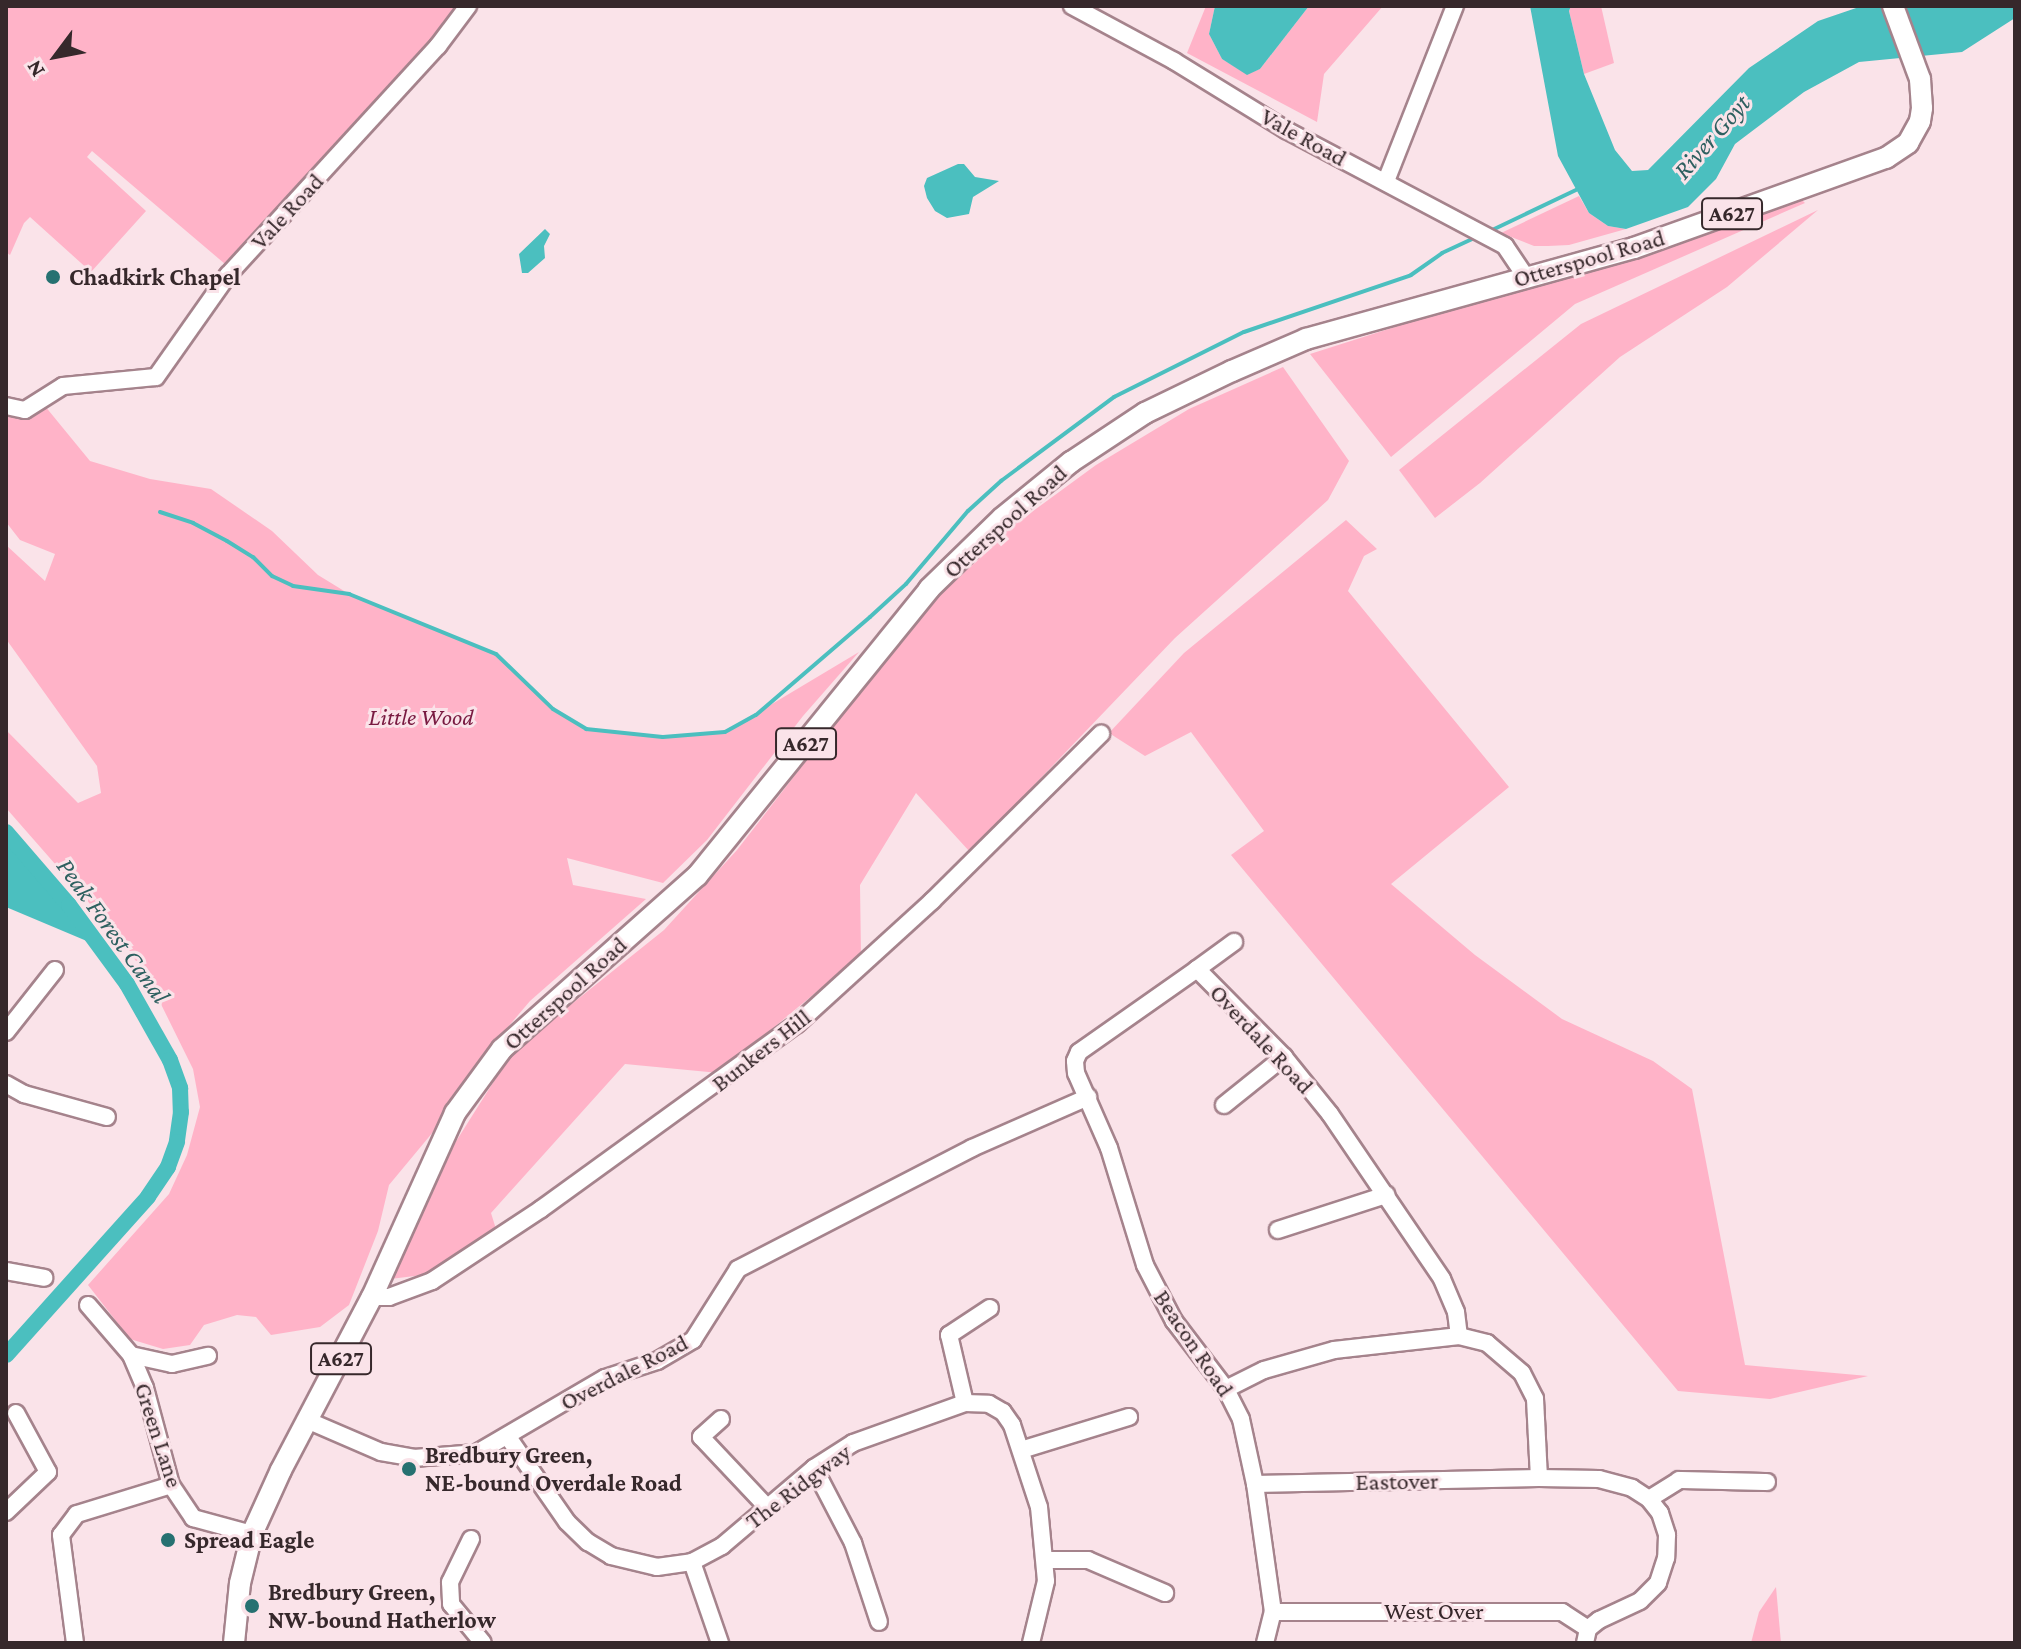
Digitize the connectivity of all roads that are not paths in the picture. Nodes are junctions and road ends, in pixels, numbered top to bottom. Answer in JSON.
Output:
{"nodes":[{"id":1,"x":468,"y":6,"type":"edge"},
{"id":2,"x":1072,"y":6,"type":"edge"},
{"id":3,"x":1455,"y":6,"type":"edge"},
{"id":4,"x":1893,"y":6,"type":"edge"},
{"id":5,"x":1386,"y":181,"type":"junction"},
{"id":6,"x":1526,"y":277,"type":"junction"},
{"id":7,"x":6,"y":406,"type":"edge"},
{"id":8,"x":1101,"y":734,"type":"dead end"},
{"id":9,"x":1234,"y":942,"type":"dead end"},
{"id":10,"x":1197,"y":969,"type":"junction"},
{"id":11,"x":55,"y":970,"type":"dead end"},
{"id":12,"x":6,"y":1032,"type":"edge"},
{"id":13,"x":1284,"y":1057,"type":"junction"},
{"id":14,"x":6,"y":1084,"type":"edge"},
{"id":15,"x":1088,"y":1097,"type":"junction"},
{"id":16,"x":1224,"y":1105,"type":"dead end"},
{"id":17,"x":107,"y":1117,"type":"dead end"},
{"id":18,"x":1386,"y":1195,"type":"junction"},
{"id":19,"x":1278,"y":1230,"type":"dead end"},
{"id":20,"x":6,"y":1271,"type":"edge"},
{"id":21,"x":44,"y":1278,"type":"dead end"},
{"id":22,"x":372,"y":1297,"type":"junction"},
{"id":23,"x":88,"y":1305,"type":"dead end"},
{"id":24,"x":990,"y":1308,"type":"dead end"},
{"id":25,"x":1459,"y":1336,"type":"junction"},
{"id":26,"x":131,"y":1355,"type":"junction"},
{"id":27,"x":208,"y":1356,"type":"dead end"},
{"id":28,"x":1226,"y":1389,"type":"junction"},
{"id":29,"x":965,"y":1403,"type":"junction"},
{"id":30,"x":16,"y":1413,"type":"dead end"},
{"id":31,"x":1129,"y":1417,"type":"dead end"},
{"id":32,"x":721,"y":1419,"type":"dead end"},
{"id":33,"x":309,"y":1421,"type":"junction"},
{"id":34,"x":508,"y":1437,"type":"junction"},
{"id":35,"x":1021,"y":1450,"type":"junction"},
{"id":36,"x":814,"y":1468,"type":"junction"},
{"id":37,"x":1539,"y":1478,"type":"junction"},
{"id":38,"x":1767,"y":1482,"type":"dead end"},
{"id":39,"x":1255,"y":1484,"type":"junction"},
{"id":40,"x":171,"y":1485,"type":"junction"},
{"id":41,"x":1649,"y":1499,"type":"junction"},
{"id":42,"x":767,"y":1507,"type":"junction"},
{"id":43,"x":6,"y":1512,"type":"edge"},
{"id":44,"x":252,"y":1534,"type":"junction"},
{"id":45,"x":471,"y":1539,"type":"dead end"},
{"id":46,"x":1046,"y":1560,"type":"junction"},
{"id":47,"x":692,"y":1562,"type":"junction"},
{"id":48,"x":1165,"y":1593,"type":"dead end"},
{"id":49,"x":1273,"y":1612,"type":"junction"},
{"id":50,"x":879,"y":1622,"type":"dead end"},
{"id":51,"x":1586,"y":1636,"type":"edge"},
{"id":52,"x":75,"y":1643,"type":"edge"},
{"id":53,"x":234,"y":1643,"type":"edge"},
{"id":54,"x":483,"y":1643,"type":"edge"},
{"id":55,"x":720,"y":1643,"type":"edge"},
{"id":56,"x":1031,"y":1643,"type":"edge"},
{"id":57,"x":1265,"y":1643,"type":"edge"}],
"edges":[{"from":1,"to":7,"type":"street","name":"Vale Road"},
{"from":2,"to":5,"type":"street","name":"Vale Road"},
{"from":3,"to":5,"type":"street"},
{"from":4,"to":6,"type":"main road","name":"Otterspool Road","number":"A627"},
{"from":5,"to":6,"type":"street","name":"Vale Road"},
{"from":6,"to":22,"type":"main road","name":"Otterspool Road","number":"A627"},
{"from":8,"to":22,"type":"street","name":"Bunkers Hill"},
{"from":9,"to":10,"type":"street"},
{"from":10,"to":13,"type":"street","name":"Overdale Road"},
{"from":10,"to":15,"type":"street","name":"Overdale Road"},
{"from":11,"to":12,"type":"street"},
{"from":13,"to":16,"type":"street"},
{"from":13,"to":18,"type":"street","name":"Overdale Road"},
{"from":14,"to":17,"type":"street"},
{"from":15,"to":28,"type":"street","name":"Beacon Road"},
{"from":15,"to":34,"type":"street","name":"Overdale Road"},
{"from":18,"to":19,"type":"street"},
{"from":18,"to":25,"type":"street","name":"Overdale Road"},
{"from":20,"to":21,"type":"street"},
{"from":22,"to":33,"type":"main road","number":"A627"},
{"from":23,"to":26,"type":"street","name":"Green Lane"},
{"from":24,"to":29,"type":"street"},
{"from":25,"to":28,"type":"street"},
{"from":25,"to":37,"type":"street"},
{"from":26,"to":27,"type":"street"},
{"from":26,"to":40,"type":"street","name":"Green Lane"},
{"from":28,"to":39,"type":"street","name":"Beacon Road"},
{"from":29,"to":35,"type":"street"},
{"from":29,"to":36,"type":"street","name":"The Ridgway"},
{"from":30,"to":43,"type":"street"},
{"from":31,"to":35,"type":"street"},
{"from":32,"to":42,"type":"street"},
{"from":33,"to":34,"type":"street","name":"Overdale Road"},
{"from":33,"to":44,"type":"main road","number":"A627"},
{"from":34,"to":47,"type":"street","name":"The Ridgway"},
{"from":35,"to":46,"type":"street"},
{"from":36,"to":42,"type":"street","name":"The Ridgway"},
{"from":36,"to":50,"type":"street"},
{"from":37,"to":39,"type":"street","name":"Eastover"},
{"from":37,"to":41,"type":"street"},
{"from":38,"to":41,"type":"street"},
{"from":39,"to":49,"type":"street","name":"Beacon Road"},
{"from":40,"to":44,"type":"street","name":"Green Lane"},
{"from":40,"to":52,"type":"street"},
{"from":41,"to":51,"type":"street"},
{"from":42,"to":47,"type":"street","name":"The Ridgway"},
{"from":44,"to":53,"type":"main road","number":"A627"},
{"from":45,"to":54,"type":"street"},
{"from":46,"to":48,"type":"street"},
{"from":46,"to":56,"type":"street"},
{"from":47,"to":55,"type":"street"},
{"from":49,"to":51,"type":"street","name":"West Over"},
{"from":49,"to":57,"type":"street","name":"Beacon Road"}]}
